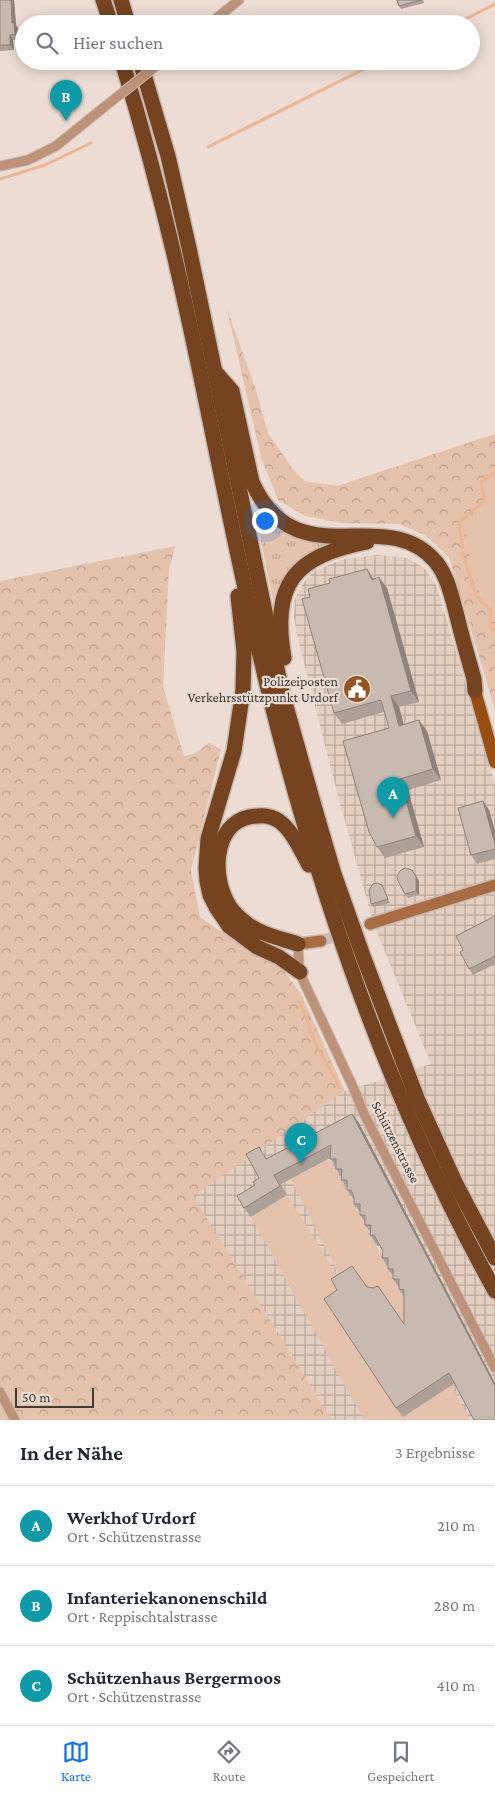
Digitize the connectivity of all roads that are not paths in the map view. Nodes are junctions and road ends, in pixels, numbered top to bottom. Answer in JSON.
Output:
{"nodes":[{"id":1,"x":103,"y":0,"type":"edge"},
{"id":2,"x":121,"y":0,"type":"edge"},
{"id":3,"x":239,"y":0,"type":"edge"},
{"id":4,"x":108,"y":15,"type":"edge"},
{"id":5,"x":125,"y":15,"type":"edge"},
{"id":6,"x":220,"y":15,"type":"edge"},
{"id":7,"x":125,"y":70,"type":"edge"},
{"id":8,"x":143,"y":70,"type":"edge"},
{"id":9,"x":151,"y":70,"type":"edge"},
{"id":10,"x":0,"y":166,"type":"edge"},
{"id":11,"x":216,"y":373,"type":"junction"},
{"id":12,"x":229,"y":513,"type":"junction"},
{"id":13,"x":335,"y":543,"type":"junction"},
{"id":14,"x":475,"y":691,"type":"joint"},
{"id":15,"x":296,"y":745,"type":"junction"},
{"id":16,"x":495,"y":762,"type":"edge"},
{"id":17,"x":495,"y":885,"type":"edge"},
{"id":18,"x":325,"y":892,"type":"junction"},
{"id":19,"x":370,"y":924,"type":"tunnel mouth"},
{"id":20,"x":245,"y":938,"type":"junction"},
{"id":21,"x":321,"y":941,"type":"tunnel mouth"},
{"id":22,"x":298,"y":944,"type":"junction"},
{"id":23,"x":300,"y":972,"type":"junction"},
{"id":24,"x":495,"y":1258,"type":"edge"},
{"id":25,"x":495,"y":1291,"type":"edge"},
{"id":26,"x":495,"y":1368,"type":"edge"},
{"id":27,"x":0,"y":1392,"type":"edge"},
{"id":28,"x":15,"y":1420,"type":"edge"}],
"edges":[{"from":1,"to":4,"type":"highway"},
{"from":2,"to":5,"type":"highway"},
{"from":3,"to":6,"type":"street"},
{"from":7,"to":12,"type":"highway"},
{"from":8,"to":11,"type":"highway"},
{"from":9,"to":10,"type":"street","bridge":true},
{"from":11,"to":13,"type":"highway"},
{"from":11,"to":15,"type":"highway"},
{"from":12,"to":18,"type":"highway"},
{"from":12,"to":20,"type":"highway"},
{"from":13,"to":14,"type":"highway"},
{"from":13,"to":15,"type":"highway"},
{"from":14,"to":16,"type":"main road"},
{"from":15,"to":24,"type":"highway"},
{"from":17,"to":19,"type":"main road"},
{"from":18,"to":22,"type":"highway"},
{"from":18,"to":25,"type":"highway"},
{"from":20,"to":22,"type":"highway"},
{"from":20,"to":23,"type":"highway"},
{"from":21,"to":22,"type":"main road"},
{"from":22,"to":23,"type":"street","name":"Schützenstrasse"},
{"from":23,"to":26,"type":"street","name":"Schützenstrasse"},
{"from":27,"to":28,"type":"street"}]}
